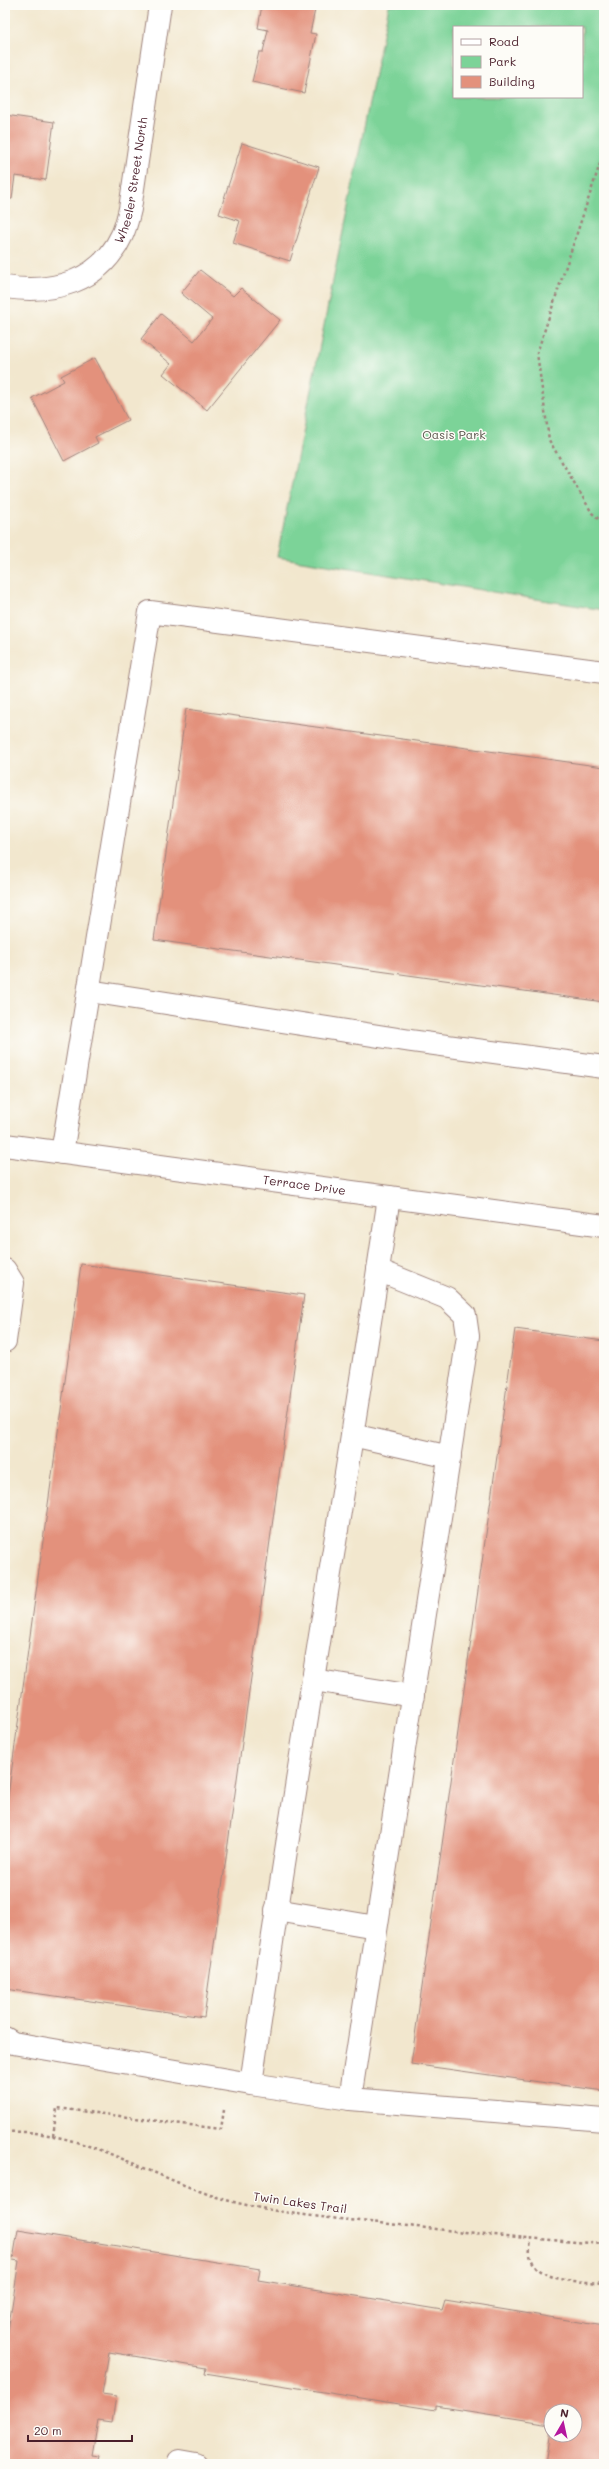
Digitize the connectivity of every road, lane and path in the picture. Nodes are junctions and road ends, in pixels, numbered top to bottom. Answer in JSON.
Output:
{"nodes":[{"id":1,"x":160,"y":5,"type":"edge"},
{"id":2,"x":604,"y":152,"type":"edge"},
{"id":3,"x":14,"y":288,"type":"edge"},
{"id":4,"x":604,"y":524,"type":"edge"},
{"id":5,"x":604,"y":672,"type":"edge"},
{"id":6,"x":89,"y":991,"type":"junction"},
{"id":7,"x":604,"y":1066,"type":"edge"},
{"id":8,"x":5,"y":1145,"type":"edge"},
{"id":9,"x":62,"y":1153,"type":"junction"},
{"id":10,"x":389,"y":1197,"type":"junction"},
{"id":11,"x":604,"y":1226,"type":"edge"},
{"id":12,"x":5,"y":1270,"type":"edge"},
{"id":13,"x":378,"y":1270,"type":"junction"},
{"id":14,"x":5,"y":1340,"type":"edge"},
{"id":15,"x":352,"y":1435,"type":"junction"},
{"id":16,"x":450,"y":1457,"type":"junction"},
{"id":17,"x":313,"y":1680,"type":"junction"},
{"id":18,"x":413,"y":1696,"type":"junction"},
{"id":19,"x":276,"y":1910,"type":"junction"},
{"id":20,"x":376,"y":1927,"type":"junction"},
{"id":21,"x":5,"y":2038,"type":"edge"},
{"id":22,"x":251,"y":2084,"type":"junction"},
{"id":23,"x":350,"y":2099,"type":"junction"},
{"id":24,"x":604,"y":2120,"type":"edge"},
{"id":25,"x":5,"y":2132,"type":"edge"},
{"id":26,"x":52,"y":2136,"type":"junction"},
{"id":27,"x":531,"y":2237,"type":"junction"},
{"id":28,"x":604,"y":2244,"type":"edge"},
{"id":29,"x":604,"y":2284,"type":"edge"},
{"id":30,"x":178,"y":2464,"type":"edge"},
{"id":31,"x":196,"y":2464,"type":"edge"}],
"edges":[{"from":1,"to":3,"type":"street","name":"Wheeler Street North"},
{"from":2,"to":4,"type":"path"},
{"from":5,"to":6,"type":"street"},
{"from":6,"to":7,"type":"street"},
{"from":6,"to":9,"type":"street"},
{"from":8,"to":9,"type":"street","name":"Terrace Drive"},
{"from":9,"to":10,"type":"street","name":"Terrace Drive"},
{"from":10,"to":11,"type":"street","name":"Terrace Drive"},
{"from":10,"to":13,"type":"street"},
{"from":12,"to":14,"type":"street"},
{"from":13,"to":15,"type":"street"},
{"from":13,"to":16,"type":"street"},
{"from":15,"to":16,"type":"street"},
{"from":15,"to":17,"type":"street"},
{"from":16,"to":18,"type":"street"},
{"from":17,"to":18,"type":"street"},
{"from":17,"to":19,"type":"street"},
{"from":18,"to":20,"type":"street"},
{"from":19,"to":20,"type":"street"},
{"from":19,"to":22,"type":"street"},
{"from":20,"to":23,"type":"street"},
{"from":21,"to":22,"type":"street"},
{"from":22,"to":23,"type":"street"},
{"from":22,"to":26,"type":"path"},
{"from":23,"to":24,"type":"street"},
{"from":25,"to":26,"type":"path","name":"Twin Lakes Trail"},
{"from":26,"to":27,"type":"path","name":"Twin Lakes Trail"},
{"from":27,"to":28,"type":"path","name":"Twin Lakes Trail"},
{"from":27,"to":29,"type":"path"},
{"from":30,"to":31,"type":"street"}]}
